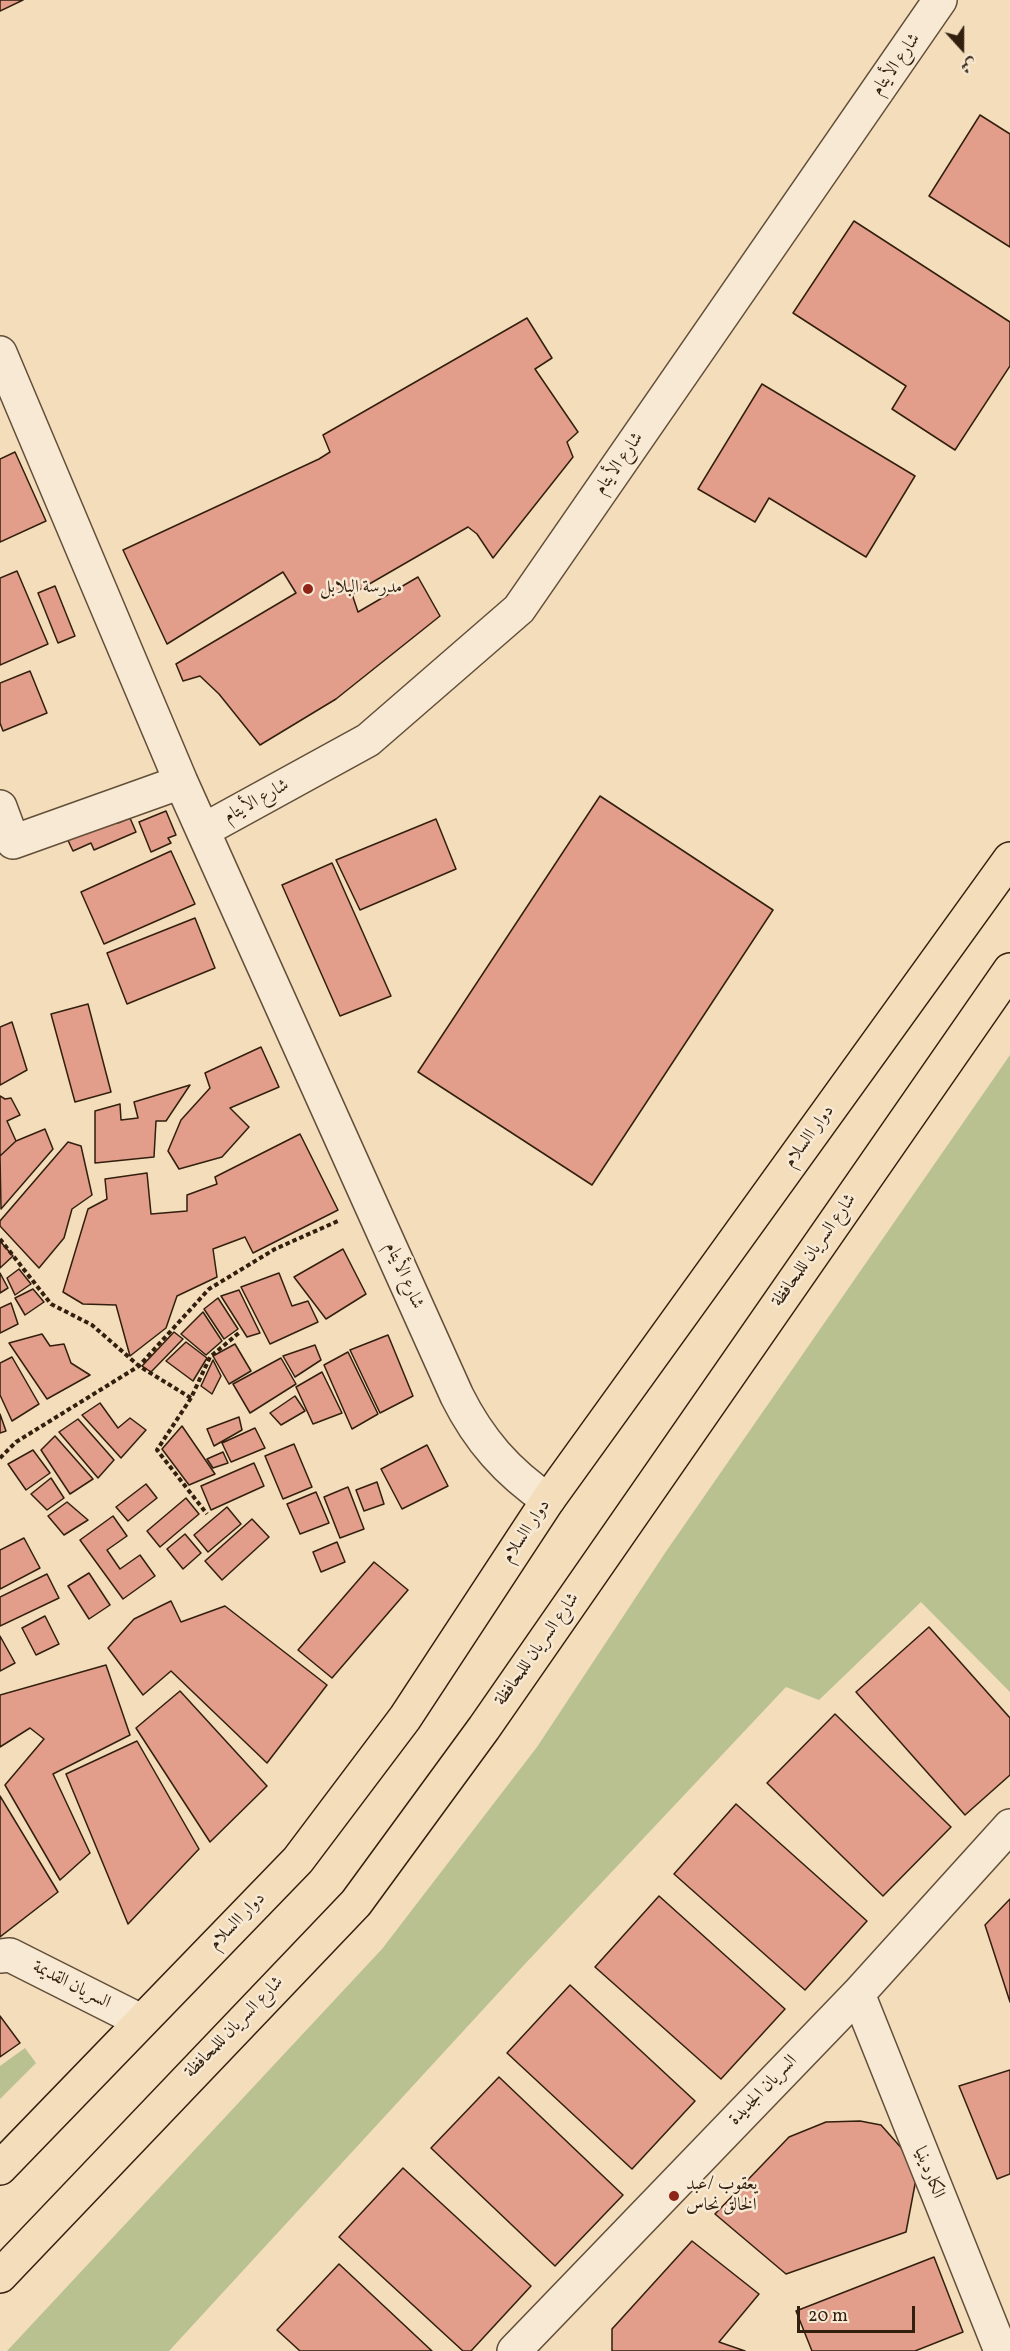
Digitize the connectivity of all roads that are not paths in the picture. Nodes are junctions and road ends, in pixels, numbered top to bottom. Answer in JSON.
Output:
{"nodes":[{"id":1,"x":940,"y":0,"type":"edge"},
{"id":2,"x":0,"y":353,"type":"edge"},
{"id":3,"x":181,"y":782,"type":"junction"},
{"id":4,"x":0,"y":807,"type":"edge"},
{"id":5,"x":204,"y":830,"type":"junction"},
{"id":6,"x":1010,"y":859,"type":"edge"},
{"id":7,"x":1010,"y":970,"type":"edge"},
{"id":8,"x":548,"y":1500,"type":"junction"},
{"id":9,"x":1010,"y":1826,"type":"edge"},
{"id":10,"x":0,"y":1956,"type":"edge"},
{"id":11,"x":858,"y":1994,"type":"junction"},
{"id":12,"x":141,"y":2021,"type":"junction"},
{"id":13,"x":0,"y":2168,"type":"edge"},
{"id":14,"x":0,"y":2276,"type":"edge"},
{"id":15,"x":514,"y":2351,"type":"edge"},
{"id":16,"x":1001,"y":2351,"type":"edge"}],
"edges":[{"from":1,"to":5,"type":"street","name":"شارع الأيتام"},
{"from":2,"to":3,"type":"street","name":"شارع الأيتام"},
{"from":3,"to":4,"type":"street"},
{"from":3,"to":5,"type":"street","name":"شارع الأيتام"},
{"from":5,"to":8,"type":"street","name":"شارع الأيتام"},
{"from":6,"to":8,"type":"main road","name":"دوار االسلام"},
{"from":7,"to":14,"type":"main road","name":"شارع السريان لللمحافظة"},
{"from":8,"to":12,"type":"main road","name":"دوار االسلام"},
{"from":9,"to":11,"type":"street","name":"السريان الجديدة"},
{"from":10,"to":12,"type":"street","name":"السريان القديمة"},
{"from":11,"to":15,"type":"street","name":"السريان الجديدة"},
{"from":11,"to":16,"type":"street","name":"الكاردينيا"},
{"from":12,"to":13,"type":"main road","name":"دوار االسلام"}]}
